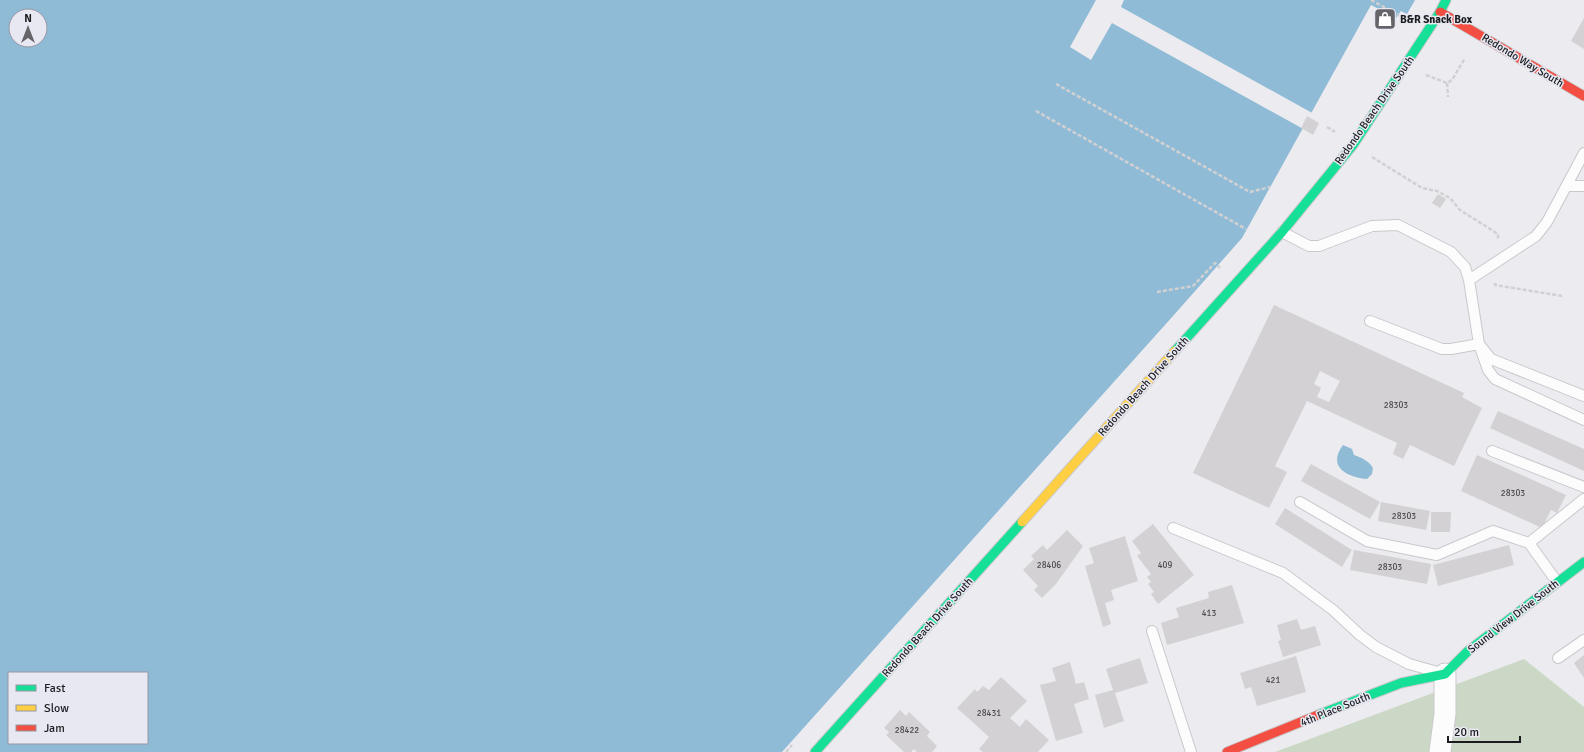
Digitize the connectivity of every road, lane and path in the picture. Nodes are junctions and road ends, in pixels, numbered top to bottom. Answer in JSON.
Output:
{"nodes":[{"id":1,"x":1372,"y":0,"type":"edge"},
{"id":2,"x":1446,"y":0,"type":"edge"},
{"id":3,"x":1440,"y":12,"type":"junction"},
{"id":4,"x":1406,"y":19,"type":"dead end"},
{"id":5,"x":1465,"y":58,"type":"dead end"},
{"id":6,"x":1422,"y":73,"type":"dead end"},
{"id":7,"x":1447,"y":83,"type":"junction"},
{"id":8,"x":1056,"y":84,"type":"dead end"},
{"id":9,"x":1584,"y":96,"type":"edge"},
{"id":10,"x":1448,"y":97,"type":"dead end"},
{"id":11,"x":1036,"y":112,"type":"dead end"},
{"id":12,"x":1327,"y":127,"type":"dead end"},
{"id":13,"x":1353,"y":144,"type":"junction"},
{"id":14,"x":1584,"y":153,"type":"edge"},
{"id":15,"x":1567,"y":186,"type":"junction"},
{"id":16,"x":1584,"y":186,"type":"edge"},
{"id":17,"x":1270,"y":187,"type":"dead end"},
{"id":18,"x":1246,"y":229,"type":"dead end"},
{"id":19,"x":1282,"y":232,"type":"junction"},
{"id":20,"x":1497,"y":262,"type":"junction"},
{"id":21,"x":1215,"y":263,"type":"dead end"},
{"id":22,"x":1469,"y":280,"type":"junction"},
{"id":23,"x":1157,"y":292,"type":"dead end"},
{"id":24,"x":1562,"y":296,"type":"dead end"},
{"id":25,"x":1370,"y":321,"type":"dead end"},
{"id":26,"x":1479,"y":344,"type":"junction"},
{"id":27,"x":1584,"y":396,"type":"edge"},
{"id":28,"x":1584,"y":420,"type":"edge"},
{"id":29,"x":1492,"y":451,"type":"dead end"},
{"id":30,"x":1584,"y":488,"type":"edge"},
{"id":31,"x":1584,"y":499,"type":"edge"},
{"id":32,"x":1300,"y":502,"type":"dead end"},
{"id":33,"x":1173,"y":528,"type":"dead end"},
{"id":34,"x":1529,"y":543,"type":"junction"},
{"id":35,"x":1584,"y":562,"type":"edge"},
{"id":36,"x":1557,"y":582,"type":"junction"},
{"id":37,"x":1152,"y":631,"type":"dead end"},
{"id":38,"x":1584,"y":640,"type":"edge"},
{"id":39,"x":1558,"y":658,"type":"dead end"},
{"id":40,"x":1446,"y":674,"type":"junction"},
{"id":41,"x":814,"y":752,"type":"edge"},
{"id":42,"x":1191,"y":752,"type":"edge"},
{"id":43,"x":1227,"y":752,"type":"edge"},
{"id":44,"x":1440,"y":752,"type":"edge"}],
"edges":[{"from":1,"to":4,"type":"path"},
{"from":2,"to":3,"type":"street","name":"Redondo Beach Drive South"},
{"from":3,"to":9,"type":"street","name":"Redondo Way South"},
{"from":3,"to":13,"type":"street","name":"Redondo Beach Drive South"},
{"from":5,"to":7,"type":"path"},
{"from":6,"to":7,"type":"path"},
{"from":7,"to":10,"type":"path"},
{"from":8,"to":17,"type":"path"},
{"from":11,"to":18,"type":"path"},
{"from":12,"to":13,"type":"path"},
{"from":13,"to":19,"type":"street","name":"Redondo Beach Drive South"},
{"from":13,"to":20,"type":"path"},
{"from":14,"to":15,"type":"lane"},
{"from":15,"to":16,"type":"lane"},
{"from":15,"to":20,"type":"lane"},
{"from":19,"to":22,"type":"lane"},
{"from":19,"to":41,"type":"street","name":"Redondo Beach Drive South"},
{"from":20,"to":22,"type":"lane"},
{"from":20,"to":24,"type":"path"},
{"from":21,"to":23,"type":"path"},
{"from":22,"to":26,"type":"lane"},
{"from":25,"to":26,"type":"lane"},
{"from":26,"to":27,"type":"lane"},
{"from":26,"to":28,"type":"lane"},
{"from":29,"to":30,"type":"lane"},
{"from":31,"to":34,"type":"lane"},
{"from":32,"to":34,"type":"lane"},
{"from":33,"to":40,"type":"lane"},
{"from":34,"to":36,"type":"lane"},
{"from":35,"to":36,"type":"street","name":"Sound View Drive South"},
{"from":36,"to":40,"type":"street","name":"Sound View Drive South"},
{"from":37,"to":42,"type":"lane"},
{"from":38,"to":39,"type":"lane"},
{"from":40,"to":43,"type":"street","name":"4th Place South"},
{"from":40,"to":44,"type":"street"}]}
